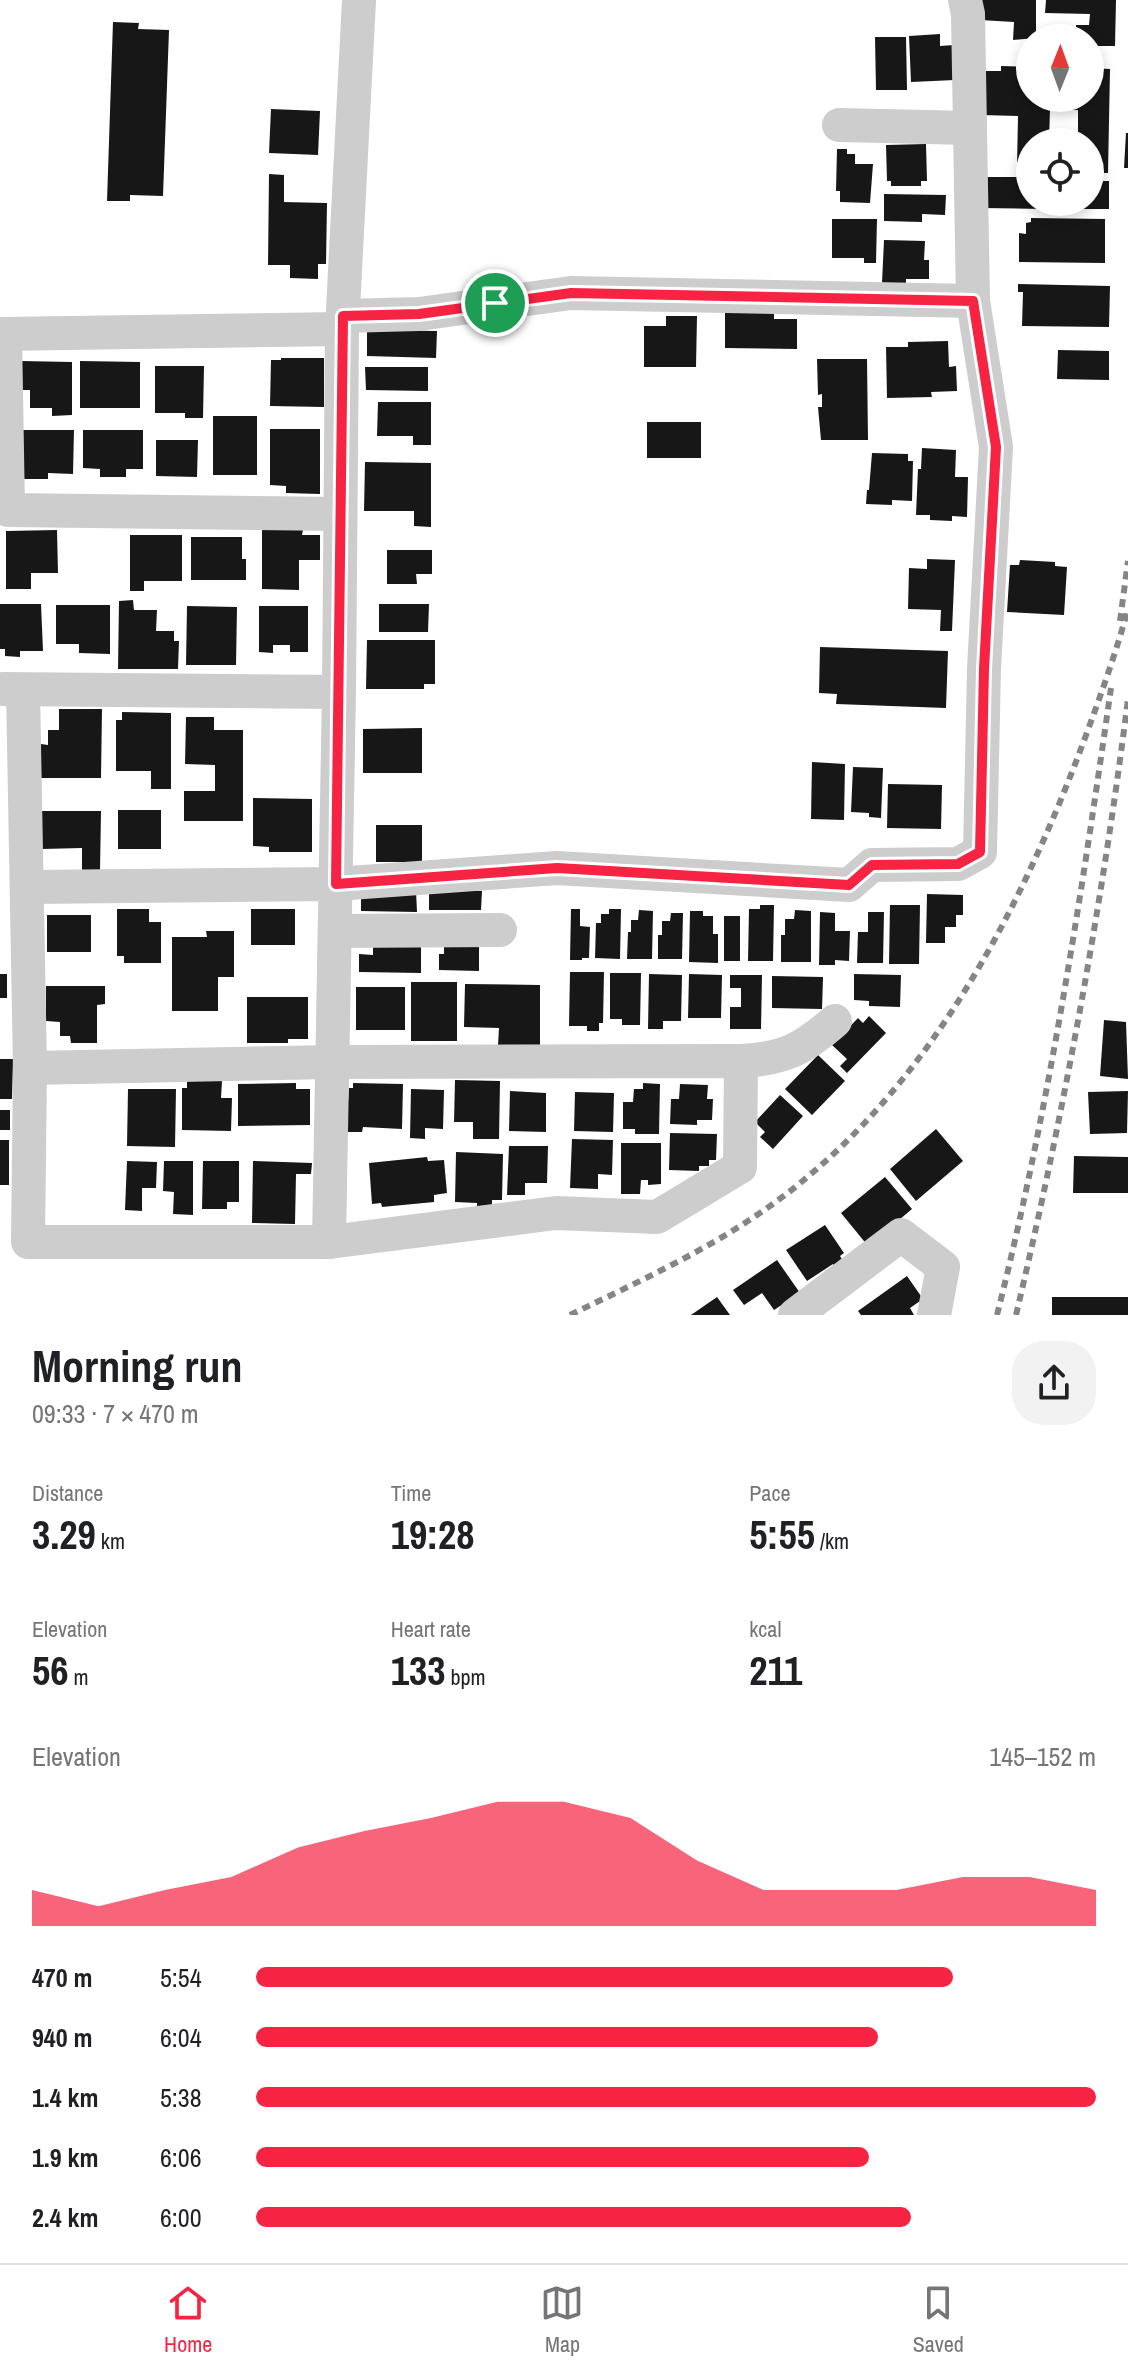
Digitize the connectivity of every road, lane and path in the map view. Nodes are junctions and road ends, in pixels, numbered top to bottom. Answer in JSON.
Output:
{"nodes":[{"id":1,"x":359,"y":0,"type":"edge"},
{"id":2,"x":965,"y":0,"type":"edge"},
{"id":3,"x":839,"y":125,"type":"dead end"},
{"id":4,"x":970,"y":128,"type":"junction"},
{"id":5,"x":973,"y":301,"type":"junction"},
{"id":6,"x":343,"y":323,"type":"junction"},
{"id":7,"x":2,"y":334,"type":"edge"},
{"id":8,"x":340,"y":514,"type":"junction"},
{"id":9,"x":12,"y":689,"type":"edge"},
{"id":10,"x":339,"y":692,"type":"junction"},
{"id":11,"x":336,"y":884,"type":"junction"},
{"id":12,"x":28,"y":887,"type":"junction"},
{"id":13,"x":500,"y":930,"type":"dead end"},
{"id":14,"x":335,"y":931,"type":"junction"},
{"id":15,"x":835,"y":1021,"type":"dead end"},
{"id":16,"x":741,"y":1061,"type":"junction"},
{"id":17,"x":332,"y":1062,"type":"junction"},
{"id":18,"x":30,"y":1068,"type":"junction"},
{"id":19,"x":329,"y":1242,"type":"junction"},
{"id":20,"x":795,"y":1315,"type":"edge"},
{"id":21,"x":934,"y":1315,"type":"edge"}],
"edges":[{"from":1,"to":6,"type":"street"},
{"from":2,"to":4,"type":"street"},
{"from":3,"to":4,"type":"street"},
{"from":4,"to":5,"type":"street"},
{"from":5,"to":6,"type":"street"},
{"from":5,"to":11,"type":"street"},
{"from":6,"to":7,"type":"street"},
{"from":6,"to":8,"type":"street"},
{"from":7,"to":8,"type":"street"},
{"from":8,"to":10,"type":"street"},
{"from":9,"to":10,"type":"street"},
{"from":9,"to":12,"type":"street"},
{"from":10,"to":11,"type":"street"},
{"from":11,"to":12,"type":"street"},
{"from":11,"to":14,"type":"street"},
{"from":12,"to":18,"type":"street"},
{"from":13,"to":14,"type":"street"},
{"from":14,"to":17,"type":"street"},
{"from":15,"to":16,"type":"street"},
{"from":16,"to":17,"type":"street"},
{"from":16,"to":19,"type":"street"},
{"from":17,"to":18,"type":"street"},
{"from":17,"to":19,"type":"street"},
{"from":18,"to":19,"type":"street"},
{"from":20,"to":21,"type":"street"}]}
